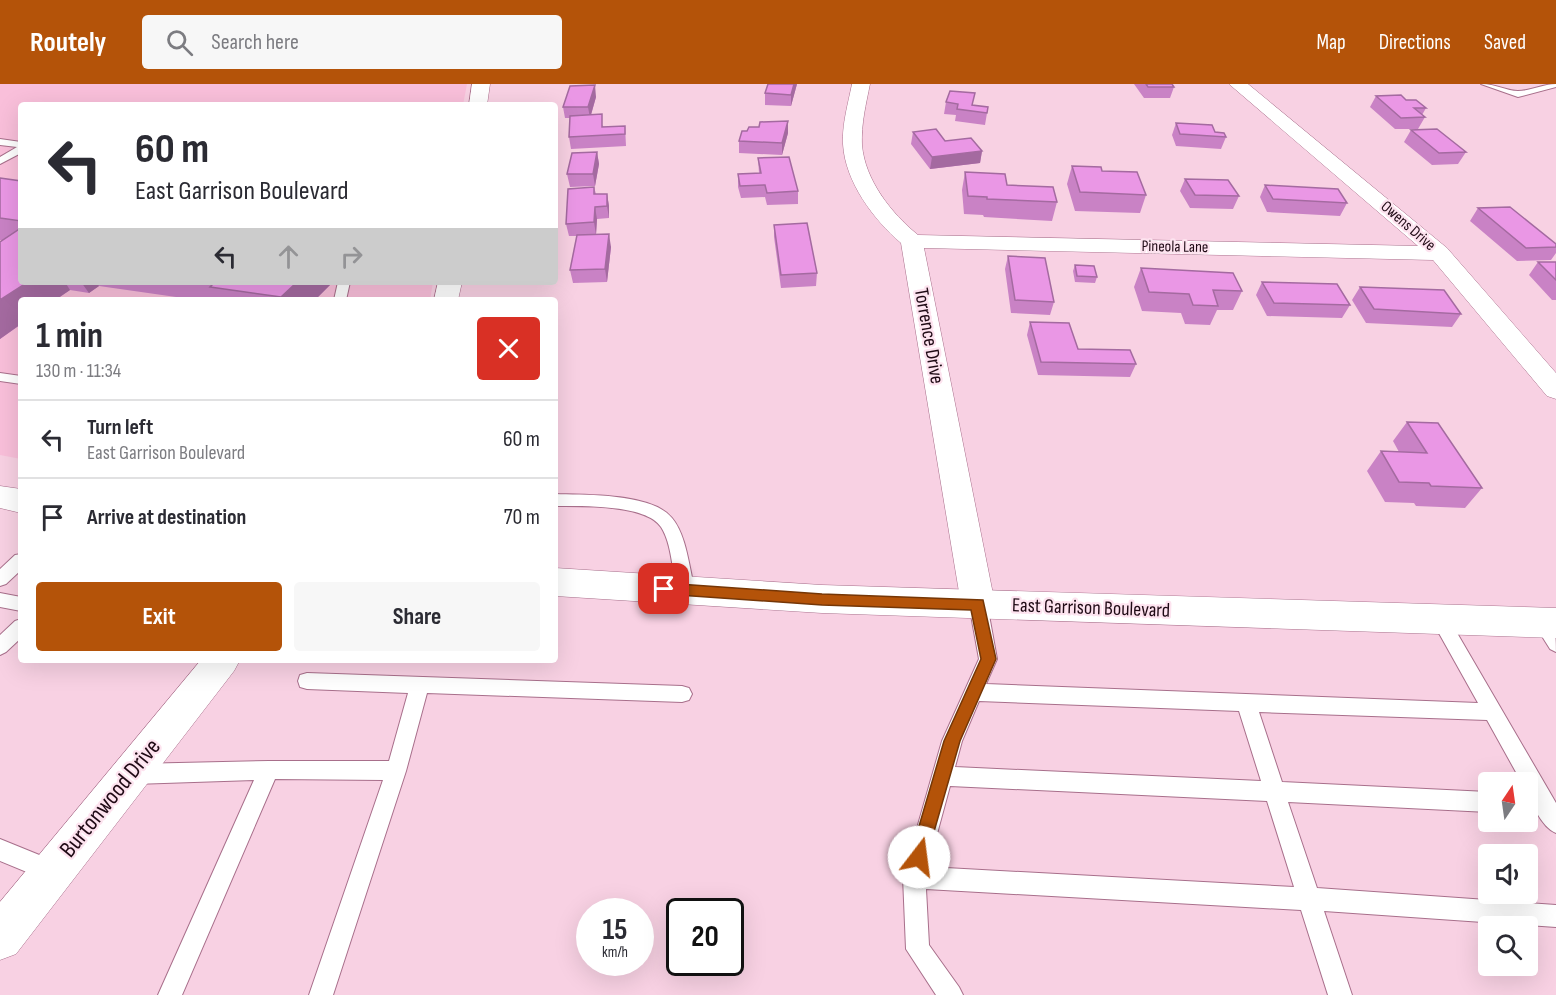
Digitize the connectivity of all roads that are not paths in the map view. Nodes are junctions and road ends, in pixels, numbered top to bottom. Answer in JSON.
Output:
{"nodes":[{"id":1,"x":481,"y":84,"type":"edge"},
{"id":2,"x":861,"y":84,"type":"edge"},
{"id":3,"x":1238,"y":84,"type":"edge"},
{"id":4,"x":1485,"y":84,"type":"edge"},
{"id":5,"x":1556,"y":84,"type":"edge"},
{"id":6,"x":478,"y":102,"type":"edge"},
{"id":7,"x":0,"y":142,"type":"edge"},
{"id":8,"x":18,"y":146,"type":"edge"},
{"id":9,"x":18,"y":149,"type":"edge"},
{"id":10,"x":0,"y":161,"type":"edge"},
{"id":11,"x":912,"y":241,"type":"junction"},
{"id":12,"x":1439,"y":253,"type":"junction"},
{"id":13,"x":0,"y":377,"type":"edge"},
{"id":14,"x":18,"y":380,"type":"edge"},
{"id":15,"x":1556,"y":390,"type":"edge"},
{"id":16,"x":0,"y":497,"type":"edge"},
{"id":17,"x":18,"y":500,"type":"edge"},
{"id":18,"x":558,"y":500,"type":"edge"},
{"id":19,"x":18,"y":563,"type":"edge"},
{"id":20,"x":0,"y":579,"type":"edge"},
{"id":21,"x":558,"y":582,"type":"edge"},
{"id":22,"x":686,"y":590,"type":"junction"},
{"id":23,"x":0,"y":600,"type":"edge"},
{"id":24,"x":18,"y":603,"type":"edge"},
{"id":25,"x":978,"y":604,"type":"junction"},
{"id":26,"x":1440,"y":619,"type":"junction"},
{"id":27,"x":18,"y":629,"type":"edge"},
{"id":28,"x":1551,"y":630,"type":"edge"},
{"id":29,"x":0,"y":647,"type":"edge"},
{"id":30,"x":220,"y":663,"type":"edge"},
{"id":31,"x":307,"y":681,"type":"dead end"},
{"id":32,"x":420,"y":685,"type":"junction"},
{"id":33,"x":974,"y":692,"type":"junction"},
{"id":34,"x":682,"y":694,"type":"dead end"},
{"id":35,"x":1246,"y":703,"type":"junction"},
{"id":36,"x":1492,"y":712,"type":"junction"},
{"id":37,"x":269,"y":770,"type":"junction"},
{"id":38,"x":396,"y":771,"type":"junction"},
{"id":39,"x":1521,"y":772,"type":"edge"},
{"id":40,"x":130,"y":775,"type":"junction"},
{"id":41,"x":941,"y":776,"type":"junction"},
{"id":42,"x":1275,"y":792,"type":"junction"},
{"id":43,"x":1478,"y":802,"type":"edge"},
{"id":44,"x":1538,"y":806,"type":"edge"},
{"id":45,"x":1556,"y":823,"type":"edge"},
{"id":46,"x":0,"y":850,"type":"edge"},
{"id":47,"x":51,"y":872,"type":"junction"},
{"id":48,"x":914,"y":877,"type":"junction"},
{"id":49,"x":1309,"y":899,"type":"junction"},
{"id":50,"x":1556,"y":916,"type":"edge"},
{"id":51,"x":0,"y":938,"type":"edge"},
{"id":52,"x":170,"y":995,"type":"edge"},
{"id":53,"x":321,"y":995,"type":"edge"},
{"id":54,"x":951,"y":995,"type":"edge"},
{"id":55,"x":1340,"y":995,"type":"edge"}],
"edges":[{"from":1,"to":6,"type":"street"},
{"from":2,"to":11,"type":"street"},
{"from":3,"to":12,"type":"street","name":"Owens Drive"},
{"from":4,"to":5,"type":"lane"},
{"from":7,"to":8,"type":"lane"},
{"from":9,"to":10,"type":"lane"},
{"from":11,"to":12,"type":"street","name":"Pineola Lane"},
{"from":11,"to":25,"type":"street","name":"Torrence Drive"},
{"from":12,"to":15,"type":"street","name":"Owens Drive"},
{"from":13,"to":14,"type":"lane"},
{"from":16,"to":17,"type":"main road"},
{"from":18,"to":22,"type":"lane"},
{"from":19,"to":20,"type":"lane"},
{"from":21,"to":22,"type":"main road","name":"East Garrison Boulevard"},
{"from":22,"to":25,"type":"main road","name":"East Garrison Boulevard"},
{"from":23,"to":24,"type":"lane"},
{"from":25,"to":26,"type":"main road","name":"East Garrison Boulevard"},
{"from":25,"to":33,"type":"lane"},
{"from":26,"to":28,"type":"main road","name":"East Garrison Boulevard"},
{"from":26,"to":36,"type":"lane"},
{"from":27,"to":29,"type":"lane"},
{"from":30,"to":40,"type":"street","name":"Burtonwood Drive"},
{"from":31,"to":32,"type":"lane"},
{"from":32,"to":34,"type":"lane"},
{"from":32,"to":38,"type":"lane"},
{"from":33,"to":35,"type":"lane"},
{"from":33,"to":41,"type":"lane"},
{"from":35,"to":36,"type":"lane"},
{"from":35,"to":42,"type":"lane"},
{"from":36,"to":39,"type":"lane"},
{"from":37,"to":38,"type":"lane"},
{"from":37,"to":40,"type":"lane"},
{"from":37,"to":52,"type":"lane"},
{"from":38,"to":53,"type":"lane"},
{"from":40,"to":47,"type":"street","name":"Burtonwood Drive"},
{"from":41,"to":42,"type":"lane"},
{"from":41,"to":48,"type":"lane"},
{"from":42,"to":43,"type":"lane"},
{"from":42,"to":49,"type":"lane"},
{"from":44,"to":45,"type":"lane"},
{"from":46,"to":47,"type":"lane"},
{"from":47,"to":51,"type":"street","name":"Burtonwood Drive"},
{"from":48,"to":49,"type":"lane"},
{"from":48,"to":54,"type":"lane"},
{"from":49,"to":50,"type":"lane"},
{"from":49,"to":55,"type":"lane"}]}
